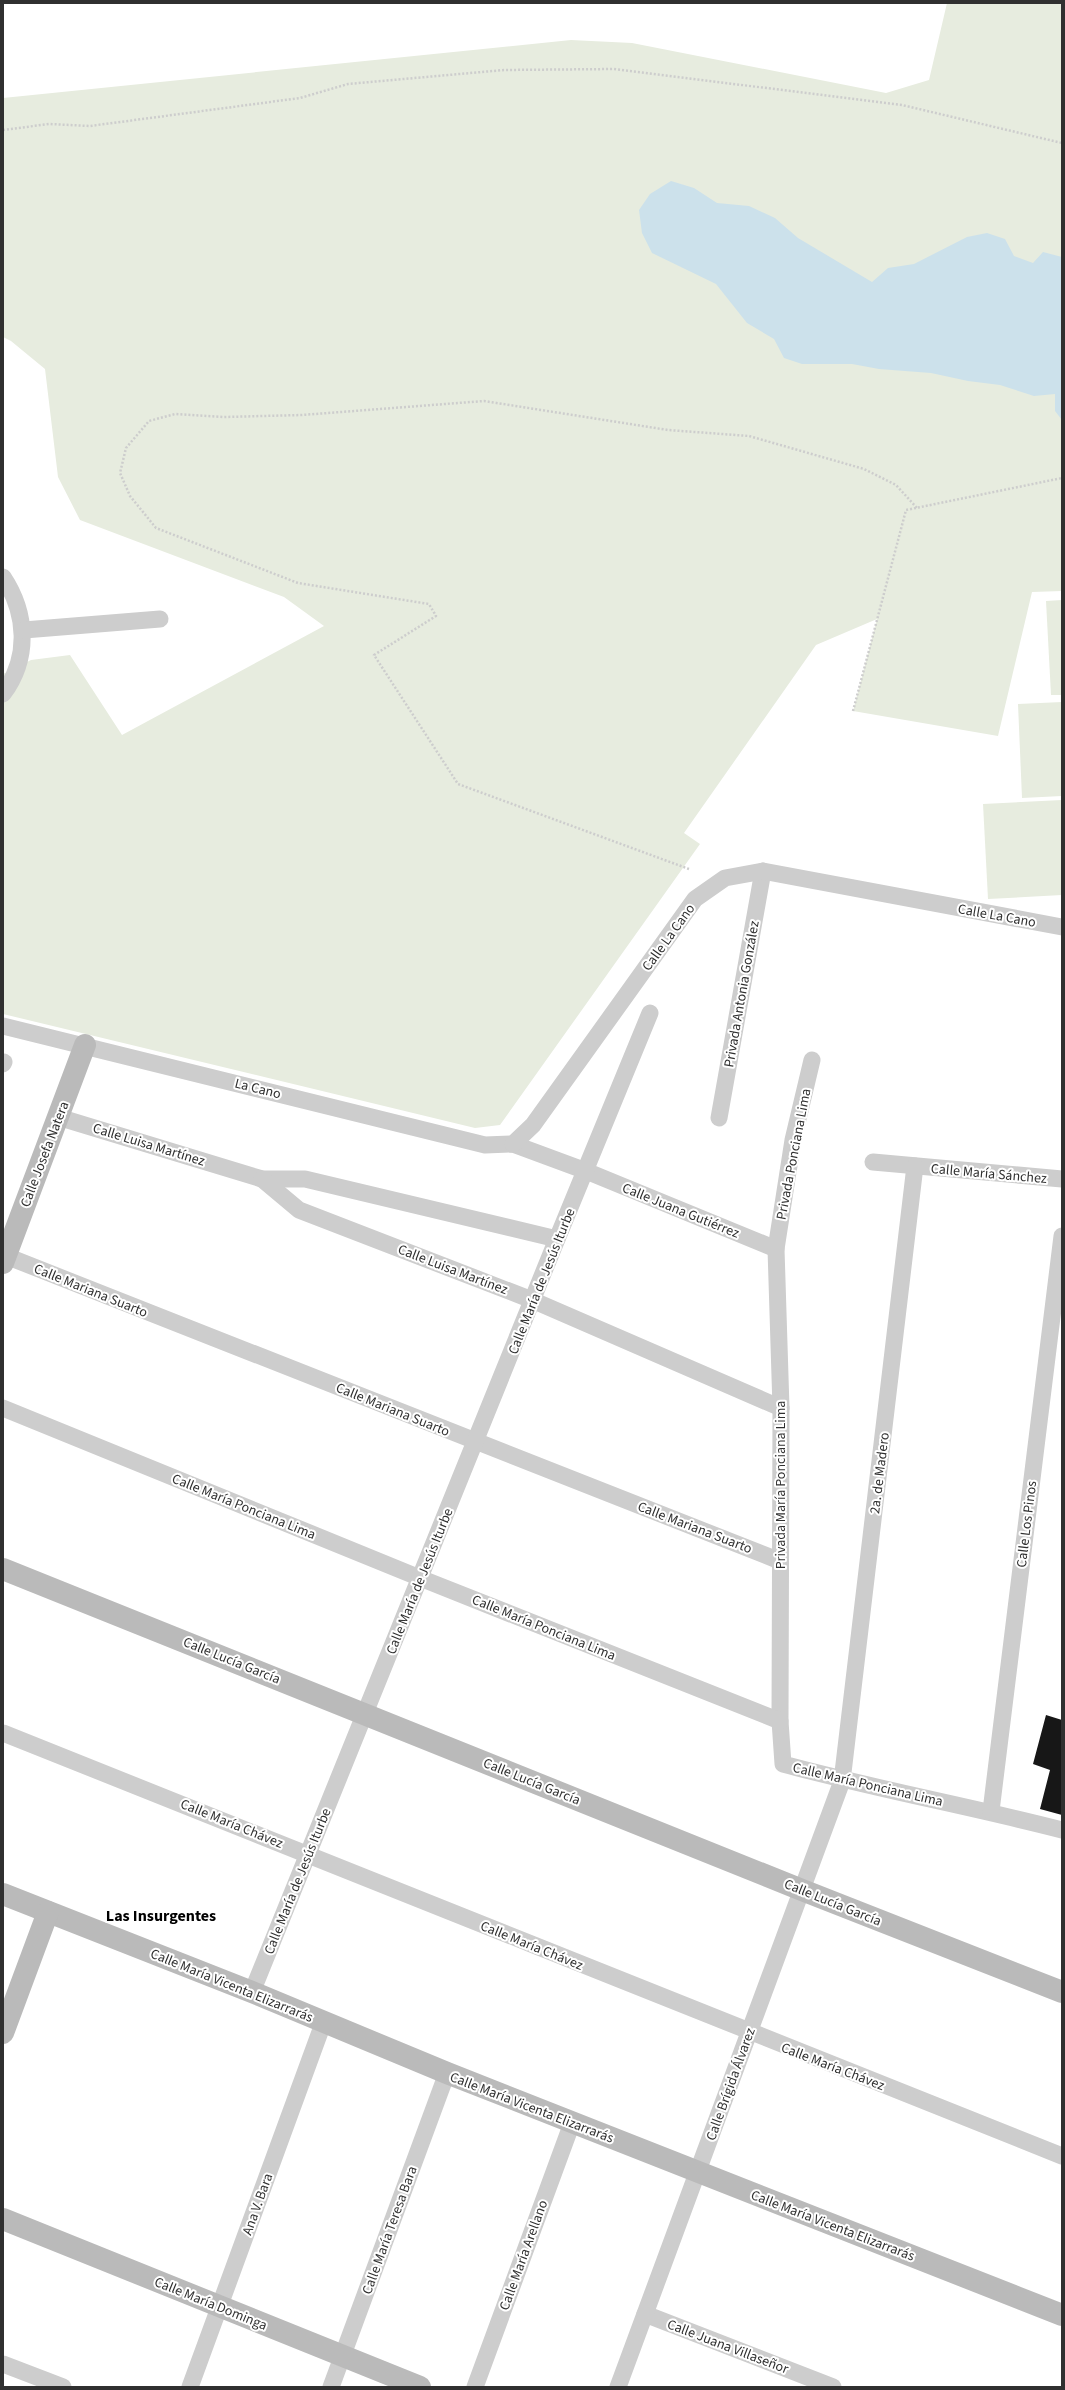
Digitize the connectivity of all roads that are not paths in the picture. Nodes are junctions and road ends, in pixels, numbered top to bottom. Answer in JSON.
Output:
{"nodes":[{"id":1,"x":3,"y":577,"type":"edge"},
{"id":2,"x":160,"y":619,"type":"dead end"},
{"id":3,"x":24,"y":630,"type":"junction"},
{"id":4,"x":3,"y":694,"type":"edge"},
{"id":5,"x":763,"y":871,"type":"junction"},
{"id":6,"x":1062,"y":927,"type":"edge"},
{"id":7,"x":650,"y":1012,"type":"dead end"},
{"id":8,"x":3,"y":1026,"type":"edge"},
{"id":9,"x":85,"y":1045,"type":"junction"},
{"id":10,"x":812,"y":1060,"type":"dead end"},
{"id":11,"x":58,"y":1117,"type":"junction"},
{"id":12,"x":719,"y":1118,"type":"dead end"},
{"id":13,"x":513,"y":1144,"type":"junction"},
{"id":14,"x":873,"y":1162,"type":"dead end"},
{"id":15,"x":915,"y":1166,"type":"junction"},
{"id":16,"x":586,"y":1170,"type":"junction"},
{"id":17,"x":262,"y":1179,"type":"junction"},
{"id":18,"x":1062,"y":1179,"type":"edge"},
{"id":19,"x":1062,"y":1236,"type":"edge"},
{"id":20,"x":557,"y":1238,"type":"junction"},
{"id":21,"x":776,"y":1249,"type":"junction"},
{"id":22,"x":4,"y":1260,"type":"edge"},
{"id":23,"x":532,"y":1300,"type":"junction"},
{"id":24,"x":3,"y":1408,"type":"edge"},
{"id":25,"x":781,"y":1408,"type":"junction"},
{"id":26,"x":476,"y":1442,"type":"junction"},
{"id":27,"x":780,"y":1561,"type":"junction"},
{"id":28,"x":3,"y":1569,"type":"edge"},
{"id":29,"x":420,"y":1578,"type":"junction"},
{"id":30,"x":366,"y":1713,"type":"junction"},
{"id":31,"x":780,"y":1721,"type":"junction"},
{"id":32,"x":3,"y":1732,"type":"edge"},
{"id":33,"x":842,"y":1780,"type":"junction"},
{"id":34,"x":991,"y":1811,"type":"junction"},
{"id":35,"x":1062,"y":1830,"type":"edge"},
{"id":36,"x":308,"y":1853,"type":"junction"},
{"id":37,"x":802,"y":1890,"type":"junction"},
{"id":38,"x":3,"y":1894,"type":"edge"},
{"id":39,"x":48,"y":1912,"type":"junction"},
{"id":40,"x":252,"y":1992,"type":"junction"},
{"id":41,"x":1062,"y":1992,"type":"edge"},
{"id":42,"x":324,"y":2021,"type":"junction"},
{"id":43,"x":3,"y":2033,"type":"edge"},
{"id":44,"x":749,"y":2033,"type":"junction"},
{"id":45,"x":447,"y":2073,"type":"junction"},
{"id":46,"x":572,"y":2123,"type":"junction"},
{"id":47,"x":1062,"y":2156,"type":"edge"},
{"id":48,"x":698,"y":2172,"type":"junction"},
{"id":49,"x":3,"y":2220,"type":"edge"},
{"id":50,"x":219,"y":2306,"type":"junction"},
{"id":51,"x":645,"y":2314,"type":"junction"},
{"id":52,"x":1062,"y":2315,"type":"edge"},
{"id":53,"x":343,"y":2357,"type":"junction"},
{"id":54,"x":3,"y":2364,"type":"edge"},
{"id":55,"x":63,"y":2387,"type":"edge"},
{"id":56,"x":190,"y":2387,"type":"edge"},
{"id":57,"x":332,"y":2387,"type":"edge"},
{"id":58,"x":420,"y":2387,"type":"edge"},
{"id":59,"x":475,"y":2387,"type":"edge"},
{"id":60,"x":618,"y":2387,"type":"edge"},
{"id":61,"x":833,"y":2387,"type":"edge"}],
"edges":[{"from":1,"to":3,"type":"street"},
{"from":2,"to":3,"type":"street"},
{"from":3,"to":4,"type":"street"},
{"from":5,"to":6,"type":"street","name":"Calle La Cano"},
{"from":5,"to":12,"type":"street","name":"Privada Antonia González"},
{"from":5,"to":13,"type":"street","name":"Calle La Cano"},
{"from":7,"to":16,"type":"street","name":"Calle María de Jesús Iturbe"},
{"from":8,"to":9,"type":"street","name":"La Cano"},
{"from":9,"to":11,"type":"street","name":"Calle Josefa Natera"},
{"from":9,"to":13,"type":"street","name":"La Cano"},
{"from":10,"to":21,"type":"street","name":"Privada Ponciana Lima"},
{"from":11,"to":17,"type":"street","name":"Calle Luisa Martínez"},
{"from":11,"to":22,"type":"street","name":"Calle Josefa Natera"},
{"from":13,"to":16,"type":"street","name":"Calle Juana Gutiérrez"},
{"from":14,"to":15,"type":"street","name":"Calle María Sánchez"},
{"from":15,"to":18,"type":"street","name":"Calle María Sánchez"},
{"from":15,"to":33,"type":"street","name":"2a. de Madero"},
{"from":16,"to":20,"type":"street","name":"Calle María de Jesús Iturbe"},
{"from":16,"to":21,"type":"street","name":"Calle Juana Gutiérrez"},
{"from":17,"to":20,"type":"street","name":"Calle Luisa Martínez"},
{"from":17,"to":23,"type":"street","name":"Calle Luisa Martínez"},
{"from":19,"to":34,"type":"street","name":"Calle Los Pinos"},
{"from":20,"to":23,"type":"street","name":"Calle María de Jesús Iturbe"},
{"from":21,"to":25,"type":"street","name":"Privada María Ponciana Lima"},
{"from":22,"to":26,"type":"street","name":"Calle Mariana Suarto"},
{"from":23,"to":25,"type":"street","name":"Calle Luisa Martínez"},
{"from":23,"to":26,"type":"street","name":"Calle María de Jesús Iturbe"},
{"from":24,"to":29,"type":"street","name":"Calle María Ponciana Lima"},
{"from":25,"to":27,"type":"street","name":"Privada María Ponciana Lima"},
{"from":26,"to":27,"type":"street","name":"Calle Mariana Suarto"},
{"from":26,"to":29,"type":"street","name":"Calle María de Jesús Iturbe"},
{"from":27,"to":31,"type":"street","name":"Privada María Ponciana Lima"},
{"from":28,"to":30,"type":"street","name":"Calle Lucía García"},
{"from":29,"to":30,"type":"street","name":"Calle María de Jesús Iturbe"},
{"from":29,"to":31,"type":"street","name":"Calle María Ponciana Lima"},
{"from":30,"to":36,"type":"street","name":"Calle María de Jesús Iturbe"},
{"from":30,"to":37,"type":"street","name":"Calle Lucía García"},
{"from":31,"to":33,"type":"street","name":"Calle María Ponciana Lima"},
{"from":32,"to":36,"type":"street","name":"Calle María Chávez"},
{"from":33,"to":34,"type":"street","name":"Calle María Ponciana Lima"},
{"from":33,"to":37,"type":"street","name":"Calle Brígida Álvarez"},
{"from":34,"to":35,"type":"street","name":"Calle María Ponciana Lima"},
{"from":36,"to":40,"type":"street","name":"Calle María de Jesús Iturbe"},
{"from":36,"to":44,"type":"street","name":"Calle María Chávez"},
{"from":37,"to":41,"type":"street","name":"Calle Lucía García"},
{"from":37,"to":44,"type":"street","name":"Calle Brígida Álvarez"},
{"from":38,"to":39,"type":"street","name":"Calle María Vicenta Elizarrarás"},
{"from":39,"to":40,"type":"street","name":"Calle María Vicenta Elizarrarás"},
{"from":39,"to":43,"type":"street"},
{"from":40,"to":42,"type":"street","name":"Calle María Vicenta Elizarrarás"},
{"from":42,"to":45,"type":"street","name":"Calle María Vicenta Elizarrarás"},
{"from":42,"to":50,"type":"street","name":"Ana V. Bara"},
{"from":44,"to":47,"type":"street","name":"Calle María Chávez"},
{"from":44,"to":48,"type":"street","name":"Calle Brígida Álvarez"},
{"from":45,"to":46,"type":"street","name":"Calle María Vicenta Elizarrarás"},
{"from":45,"to":53,"type":"street","name":"Calle María Teresa Bara"},
{"from":46,"to":48,"type":"street","name":"Calle María Vicenta Elizarrarás"},
{"from":46,"to":59,"type":"street","name":"Calle María Arellano"},
{"from":48,"to":51,"type":"street","name":"Calle Brígida Álvarez"},
{"from":48,"to":52,"type":"street","name":"Calle María Vicenta Elizarrarás"},
{"from":49,"to":50,"type":"street","name":"Calle María Dominga"},
{"from":50,"to":53,"type":"street","name":"Calle María Dominga"},
{"from":50,"to":56,"type":"street","name":"Ana V. Bara"},
{"from":51,"to":60,"type":"street","name":"Calle Brígida Álvarez"},
{"from":51,"to":61,"type":"street","name":"Calle Juana Villaseñor"},
{"from":53,"to":57,"type":"street","name":"Calle María Teresa Bara"},
{"from":53,"to":58,"type":"street","name":"Calle María Dominga"},
{"from":54,"to":55,"type":"street"}]}
